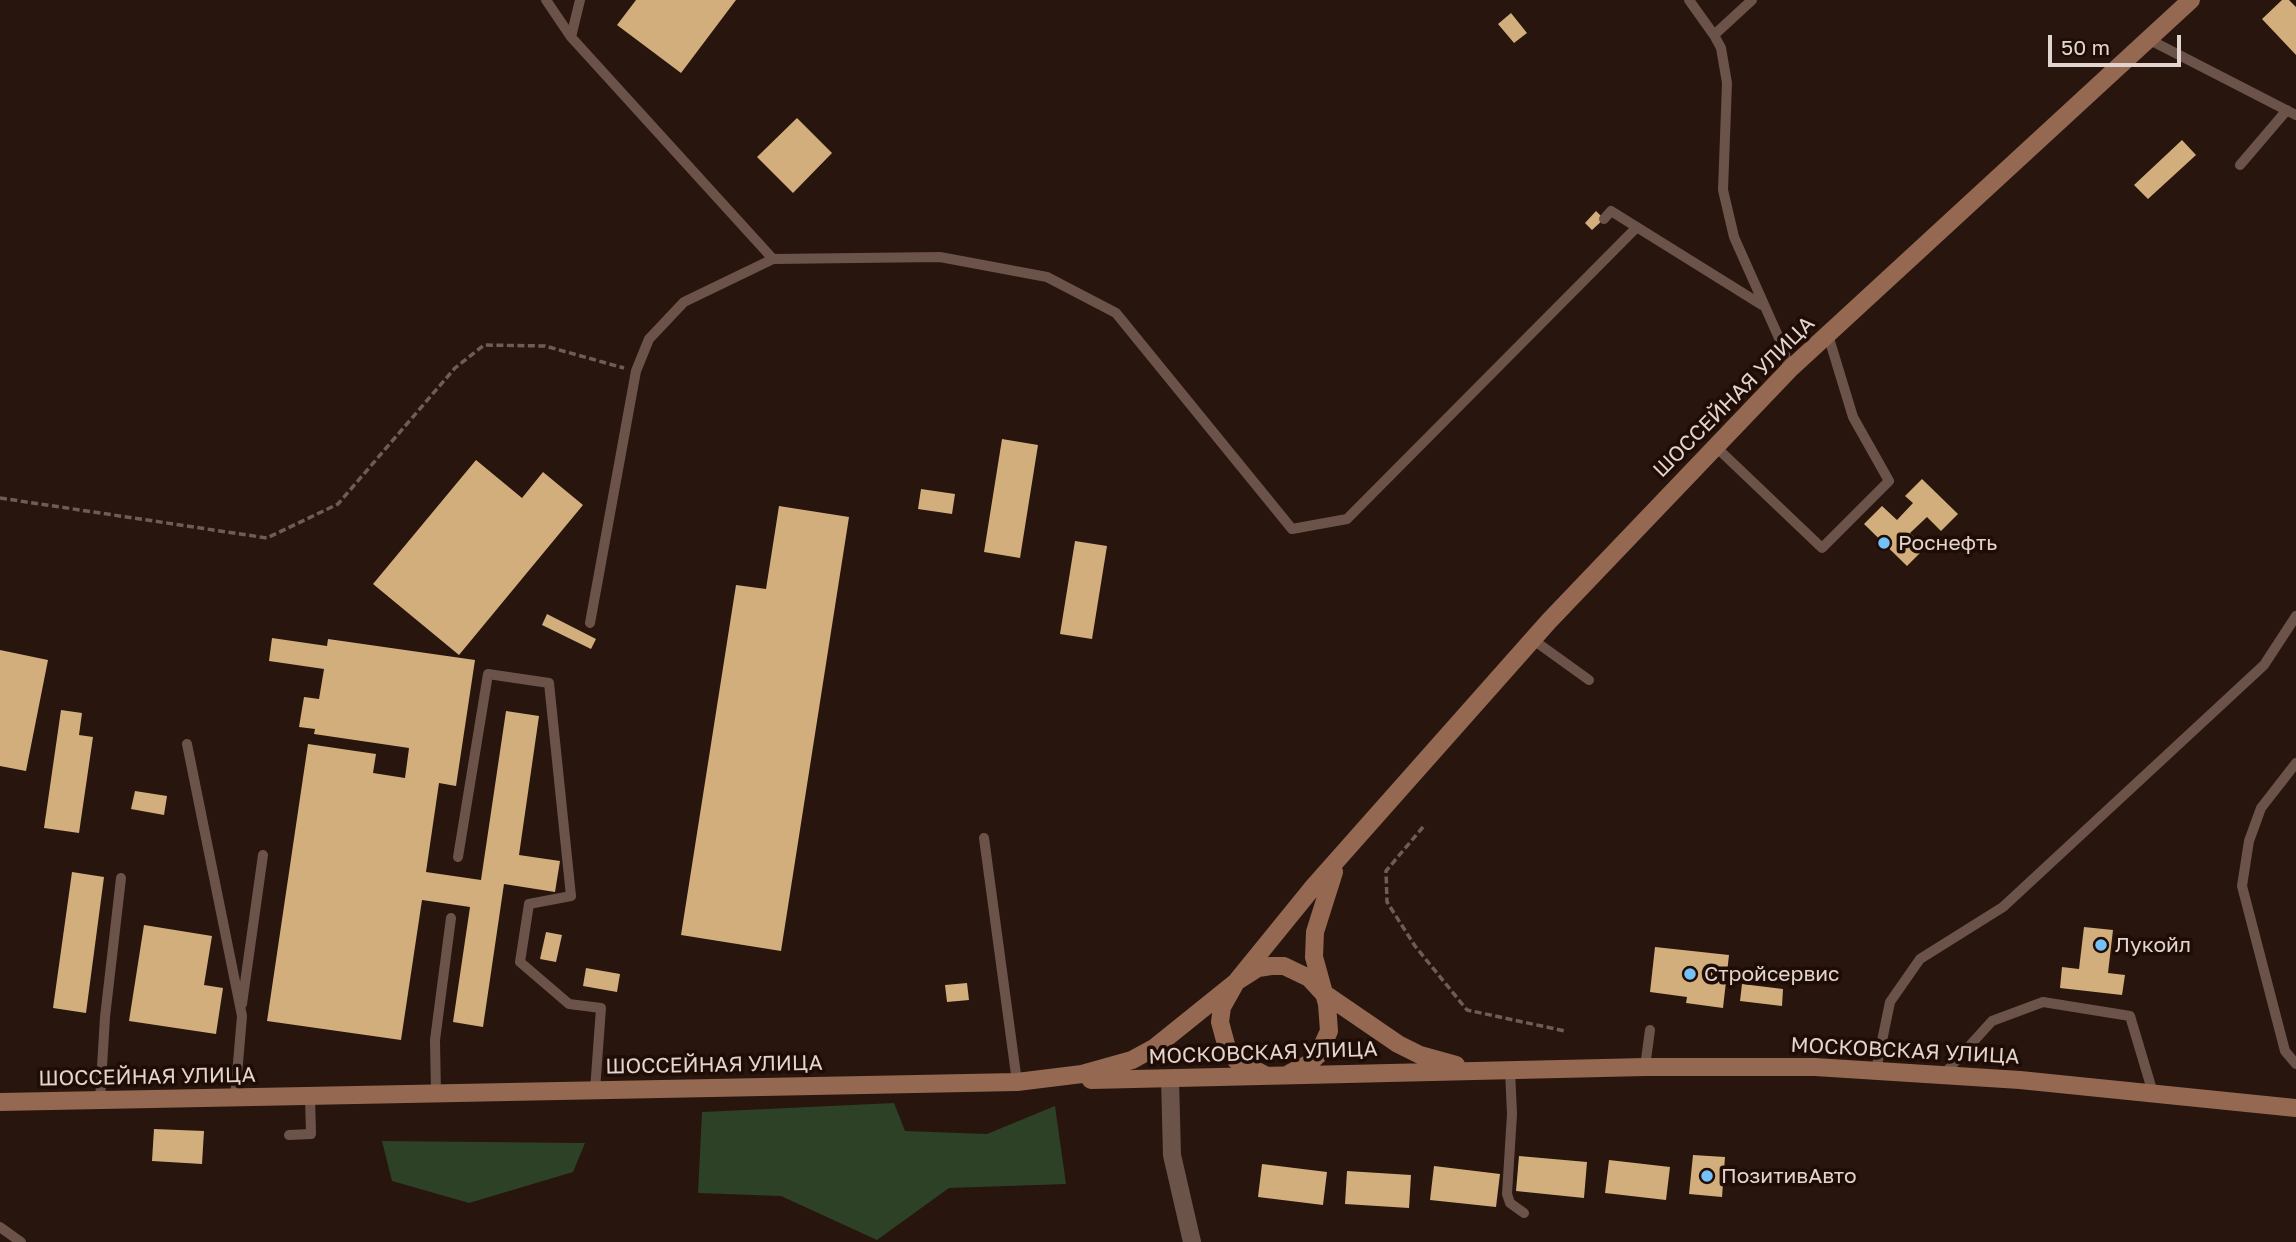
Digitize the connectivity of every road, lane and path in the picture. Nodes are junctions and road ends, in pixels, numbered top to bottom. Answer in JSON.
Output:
{"nodes":[{"id":1,"x":546,"y":0,"type":"edge"},
{"id":2,"x":580,"y":0,"type":"edge"},
{"id":3,"x":1689,"y":0,"type":"edge"},
{"id":4,"x":1752,"y":0,"type":"edge"},
{"id":5,"x":2190,"y":0,"type":"edge"},
{"id":6,"x":1714,"y":35,"type":"junction"},
{"id":7,"x":571,"y":37,"type":"junction"},
{"id":8,"x":2148,"y":39,"type":"junction"},
{"id":9,"x":2291,"y":113,"type":"edge"},
{"id":10,"x":2240,"y":165,"type":"dead end"},
{"id":11,"x":1604,"y":219,"type":"dead end"},
{"id":12,"x":1637,"y":227,"type":"junction"},
{"id":13,"x":773,"y":259,"type":"junction"},
{"id":14,"x":1763,"y":305,"type":"junction"},
{"id":15,"x":1828,"y":335,"type":"junction"},
{"id":16,"x":1789,"y":370,"type":"junction"},
{"id":17,"x":636,"y":371,"type":"junction"},
{"id":18,"x":1715,"y":446,"type":"junction"},
{"id":19,"x":0,"y":498,"type":"edge"},
{"id":20,"x":2296,"y":616,"type":"edge"},
{"id":21,"x":590,"y":623,"type":"dead end"},
{"id":22,"x":1532,"y":639,"type":"junction"},
{"id":23,"x":1589,"y":680,"type":"dead end"},
{"id":24,"x":187,"y":744,"type":"dead end"},
{"id":25,"x":2296,"y":762,"type":"edge"},
{"id":26,"x":1423,"y":827,"type":"dead end"},
{"id":27,"x":984,"y":838,"type":"dead end"},
{"id":28,"x":263,"y":855,"type":"dead end"},
{"id":29,"x":458,"y":857,"type":"dead end"},
{"id":30,"x":1341,"y":857,"type":"junction"},
{"id":31,"x":121,"y":878,"type":"dead end"},
{"id":32,"x":451,"y":918,"type":"dead end"},
{"id":33,"x":1236,"y":982,"type":"junction"},
{"id":34,"x":1322,"y":992,"type":"junction"},
{"id":35,"x":241,"y":1011,"type":"junction"},
{"id":36,"x":1650,"y":1030,"type":"dead end"},
{"id":37,"x":1565,"y":1031,"type":"dead end"},
{"id":38,"x":2296,"y":1064,"type":"edge"},
{"id":39,"x":1645,"y":1067,"type":"junction"},
{"id":40,"x":1510,"y":1070,"type":"junction"},
{"id":41,"x":1876,"y":1070,"type":"junction"},
{"id":42,"x":1944,"y":1074,"type":"junction"},
{"id":43,"x":1275,"y":1076,"type":"junction"},
{"id":44,"x":1170,"y":1079,"type":"junction"},
{"id":45,"x":1017,"y":1082,"type":"junction"},
{"id":46,"x":595,"y":1090,"type":"junction"},
{"id":47,"x":2153,"y":1093,"type":"junction"},
{"id":48,"x":436,"y":1094,"type":"junction"},
{"id":49,"x":310,"y":1096,"type":"junction"},
{"id":50,"x":234,"y":1098,"type":"junction"},
{"id":51,"x":100,"y":1100,"type":"junction"},
{"id":52,"x":0,"y":1102,"type":"edge"},
{"id":53,"x":2296,"y":1108,"type":"edge"},
{"id":54,"x":289,"y":1135,"type":"dead end"},
{"id":55,"x":1524,"y":1213,"type":"dead end"},
{"id":56,"x":0,"y":1227,"type":"edge"},
{"id":57,"x":21,"y":1242,"type":"edge"},
{"id":58,"x":1192,"y":1242,"type":"edge"}],
"edges":[{"from":1,"to":7,"type":"lane"},
{"from":2,"to":7,"type":"lane"},
{"from":3,"to":6,"type":"lane"},
{"from":4,"to":6,"type":"lane"},
{"from":5,"to":8,"type":"main road","name":"ШОССЕЙНАЯ УЛИЦА"},
{"from":6,"to":14,"type":"lane"},
{"from":7,"to":13,"type":"lane"},
{"from":8,"to":9,"type":"lane"},
{"from":8,"to":15,"type":"main road","name":"ШОССЕЙНАЯ УЛИЦА"},
{"from":9,"to":10,"type":"lane"},
{"from":11,"to":12,"type":"lane"},
{"from":12,"to":13,"type":"lane"},
{"from":12,"to":14,"type":"lane"},
{"from":13,"to":17,"type":"lane"},
{"from":14,"to":16,"type":"lane"},
{"from":15,"to":16,"type":"main road","name":"ШОССЕЙНАЯ УЛИЦА"},
{"from":15,"to":18,"type":"lane"},
{"from":16,"to":18,"type":"main road","name":"ШОССЕЙНАЯ УЛИЦА"},
{"from":17,"to":19,"type":"path"},
{"from":17,"to":21,"type":"lane"},
{"from":18,"to":22,"type":"main road","name":"ШОССЕЙНАЯ УЛИЦА"},
{"from":20,"to":41,"type":"lane"},
{"from":22,"to":23,"type":"lane"},
{"from":22,"to":30,"type":"main road","name":"ШОССЕЙНАЯ УЛИЦА"},
{"from":24,"to":35,"type":"lane"},
{"from":25,"to":38,"type":"lane"},
{"from":26,"to":37,"type":"path"},
{"from":27,"to":45,"type":"lane"},
{"from":28,"to":35,"type":"lane"},
{"from":29,"to":46,"type":"lane"},
{"from":30,"to":33,"type":"main road","name":"ШОССЕЙНАЯ УЛИЦА"},
{"from":30,"to":34,"type":"main road","name":"ШОССЕЙНАЯ УЛИЦА"},
{"from":31,"to":51,"type":"lane"},
{"from":32,"to":48,"type":"lane"},
{"from":33,"to":34,"type":"main road","name":"МОСКОВСКАЯ УЛИЦА"},
{"from":33,"to":43,"type":"main road"},
{"from":33,"to":45,"type":"main road","name":"ШОССЕЙНАЯ УЛИЦА"},
{"from":34,"to":40,"type":"main road","name":"МОСКОВСКАЯ УЛИЦА"},
{"from":34,"to":43,"type":"main road"},
{"from":35,"to":50,"type":"lane"},
{"from":36,"to":39,"type":"lane"},
{"from":39,"to":40,"type":"main road","name":"МОСКОВСКАЯ УЛИЦА"},
{"from":39,"to":41,"type":"main road","name":"МОСКОВСКАЯ УЛИЦА"},
{"from":40,"to":43,"type":"main road","name":"МОСКОВСКАЯ УЛИЦА"},
{"from":40,"to":55,"type":"lane"},
{"from":41,"to":42,"type":"main road","name":"МОСКОВСКАЯ УЛИЦА"},
{"from":42,"to":47,"type":"main road","name":"МОСКОВСКАЯ УЛИЦА"},
{"from":42,"to":47,"type":"lane"},
{"from":43,"to":44,"type":"main road","name":"МОСКОВСКАЯ УЛИЦА"},
{"from":44,"to":45,"type":"main road","name":"МОСКОВСКАЯ УЛИЦА"},
{"from":44,"to":58,"type":"street"},
{"from":45,"to":46,"type":"main road","name":"ШОССЕЙНАЯ УЛИЦА"},
{"from":46,"to":48,"type":"main road","name":"ШОССЕЙНАЯ УЛИЦА"},
{"from":47,"to":53,"type":"main road","name":"МОСКОВСКАЯ УЛИЦА"},
{"from":48,"to":49,"type":"main road","name":"ШОССЕЙНАЯ УЛИЦА"},
{"from":49,"to":50,"type":"main road","name":"ШОССЕЙНАЯ УЛИЦА"},
{"from":49,"to":54,"type":"lane"},
{"from":50,"to":51,"type":"main road","name":"ШОССЕЙНАЯ УЛИЦА"},
{"from":51,"to":52,"type":"main road","name":"ШОССЕЙНАЯ УЛИЦА"},
{"from":56,"to":57,"type":"lane"}]}
